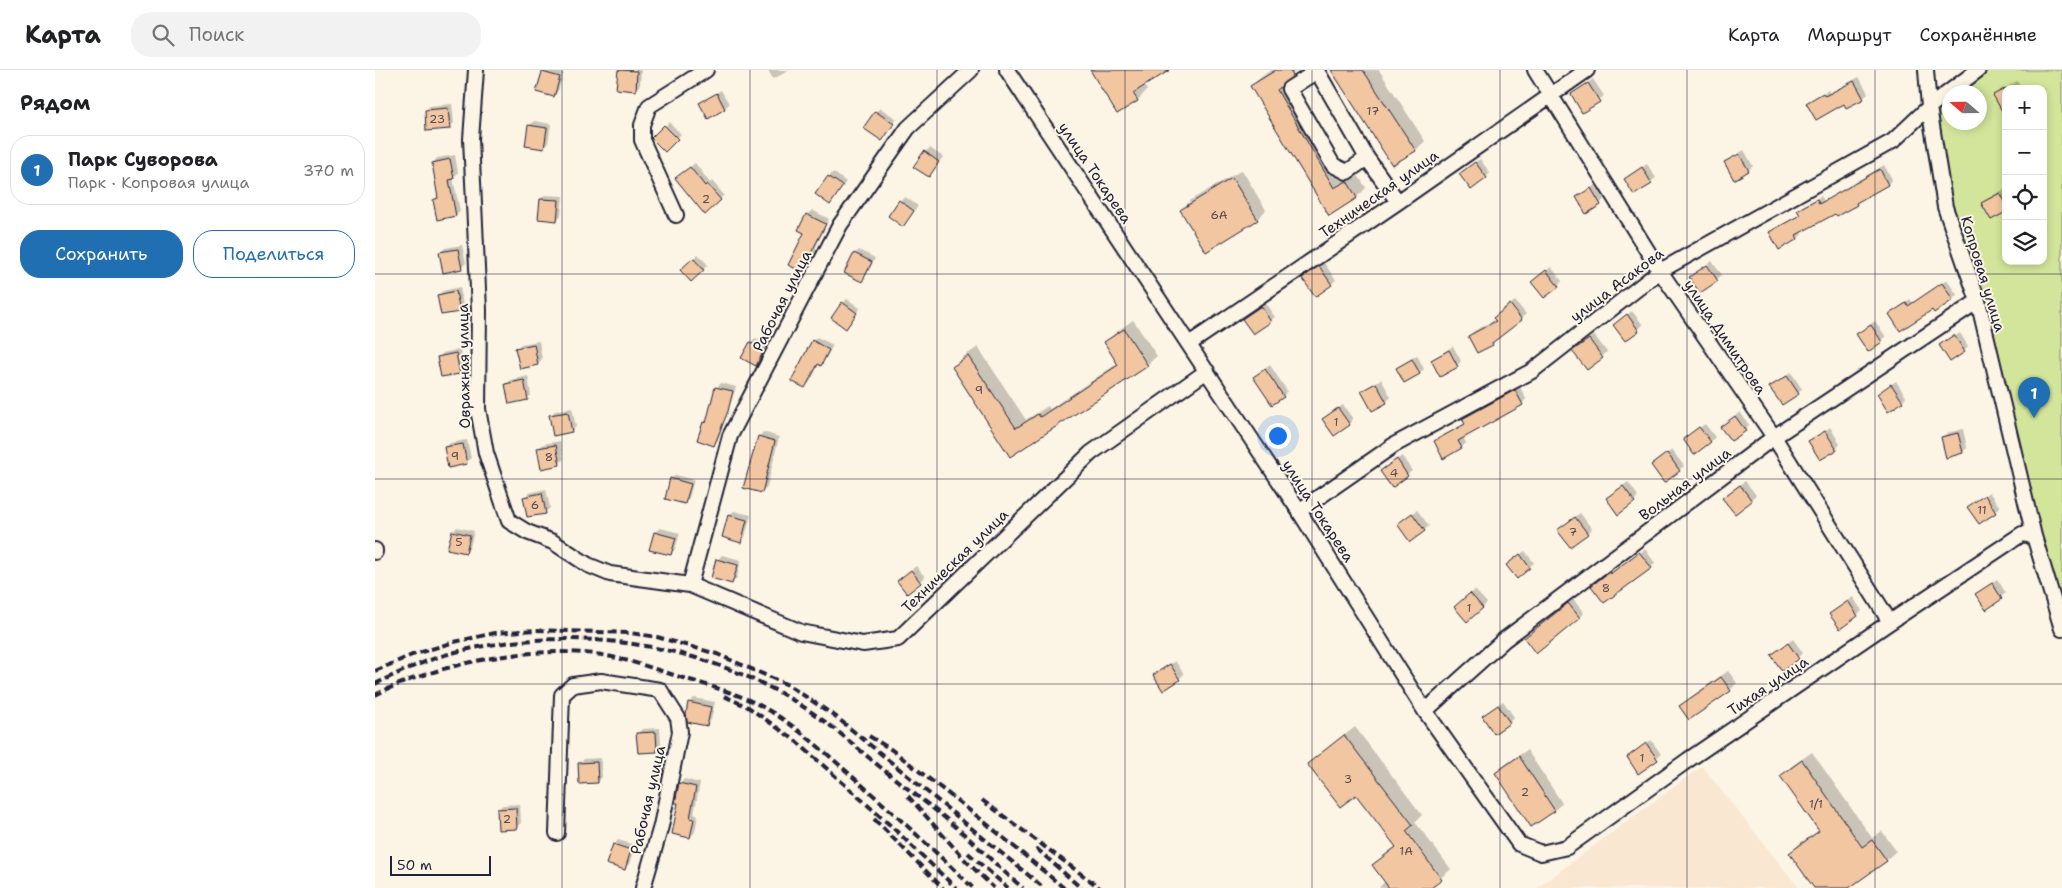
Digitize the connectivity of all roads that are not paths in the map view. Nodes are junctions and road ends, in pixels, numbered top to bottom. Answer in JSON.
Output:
{"nodes":[{"id":1,"x":476,"y":70,"type":"edge"},
{"id":2,"x":706,"y":70,"type":"edge"},
{"id":3,"x":971,"y":70,"type":"edge"},
{"id":4,"x":1007,"y":70,"type":"edge"},
{"id":5,"x":1535,"y":70,"type":"edge"},
{"id":6,"x":1587,"y":70,"type":"edge"},
{"id":7,"x":1926,"y":70,"type":"edge"},
{"id":8,"x":1978,"y":70,"type":"edge"},
{"id":9,"x":1552,"y":94,"type":"junction"},
{"id":10,"x":1929,"y":107,"type":"junction"},
{"id":11,"x":1367,"y":158,"type":"junction"},
{"id":12,"x":1398,"y":202,"type":"junction"},
{"id":13,"x":676,"y":215,"type":"dead end"},
{"id":14,"x":1660,"y":270,"type":"junction"},
{"id":15,"x":1978,"y":301,"type":"junction"},
{"id":16,"x":1189,"y":344,"type":"junction"},
{"id":17,"x":1207,"y":371,"type":"junction"},
{"id":18,"x":1774,"y":436,"type":"junction"},
{"id":19,"x":1299,"y":511,"type":"junction"},
{"id":20,"x":2034,"y":536,"type":"junction"},
{"id":21,"x":690,"y":585,"type":"junction"},
{"id":22,"x":1890,"y":622,"type":"junction"},
{"id":23,"x":2062,"y":629,"type":"edge"},
{"id":24,"x":1425,"y":711,"type":"junction"},
{"id":25,"x":557,"y":833,"type":"dead end"},
{"id":26,"x":1519,"y":844,"type":"joint"},
{"id":27,"x":643,"y":888,"type":"edge"}],
"edges":[{"from":1,"to":21,"type":"street","name":"Овражная улица"},
{"from":2,"to":13,"type":"street"},
{"from":3,"to":21,"type":"street","name":"Рабочая улица"},
{"from":4,"to":16,"type":"street","name":"улица Токарева"},
{"from":5,"to":9,"type":"street","name":"улица Димитрова"},
{"from":6,"to":9,"type":"street","name":"Техническая улица"},
{"from":7,"to":10,"type":"street","name":"Копровая улица"},
{"from":8,"to":10,"type":"street","name":"улица Асакова"},
{"from":9,"to":12,"type":"street","name":"Техническая улица"},
{"from":9,"to":14,"type":"street","name":"улица Димитрова"},
{"from":10,"to":14,"type":"street","name":"улица Асакова"},
{"from":10,"to":15,"type":"street","name":"Копровая улица"},
{"from":11,"to":11,"type":"street"},
{"from":11,"to":12,"type":"street"},
{"from":12,"to":16,"type":"street","name":"Техническая улица"},
{"from":14,"to":18,"type":"street","name":"улица Димитрова"},
{"from":14,"to":19,"type":"street","name":"улица Асакова"},
{"from":15,"to":18,"type":"street","name":"Вольная улица"},
{"from":15,"to":20,"type":"street","name":"Копровая улица"},
{"from":16,"to":17,"type":"street","name":"улица Токарева"},
{"from":17,"to":19,"type":"street","name":"улица Токарева"},
{"from":17,"to":21,"type":"street","name":"Техническая улица"},
{"from":18,"to":22,"type":"street","name":"улица Димитрова"},
{"from":18,"to":24,"type":"street","name":"Вольная улица"},
{"from":19,"to":24,"type":"street","name":"улица Токарева"},
{"from":20,"to":22,"type":"street","name":"Тихая улица"},
{"from":20,"to":23,"type":"street","name":"Копровая улица"},
{"from":22,"to":26,"type":"street","name":"Тихая улица"},
{"from":24,"to":26,"type":"street","name":"улица Токарева"},
{"from":25,"to":27,"type":"street","name":"Рабочая улица"}]}
